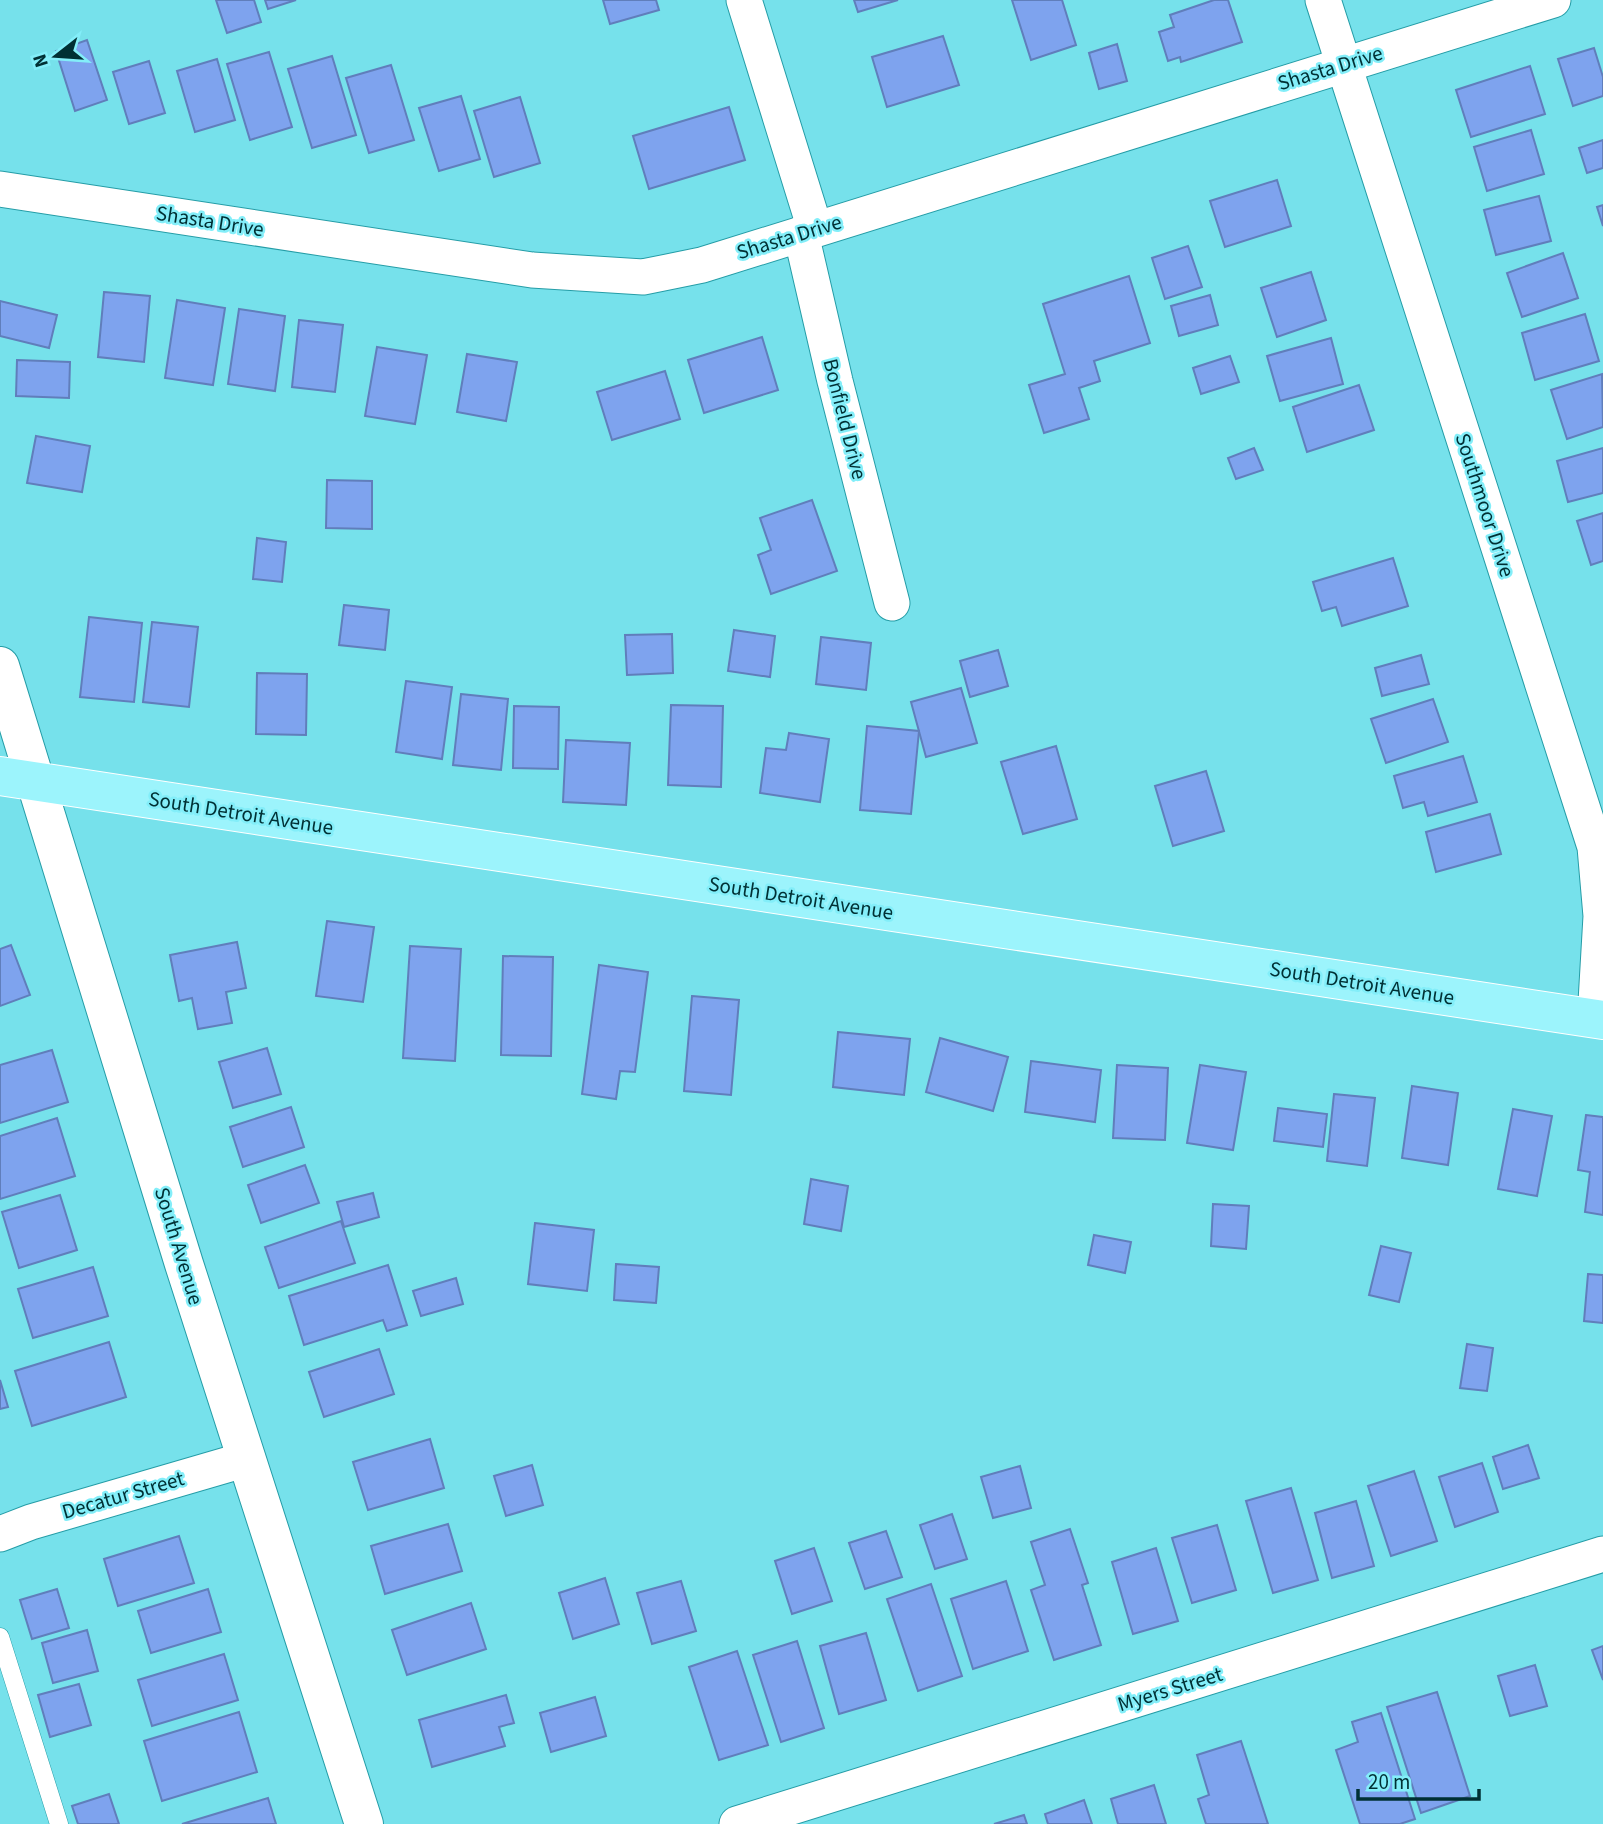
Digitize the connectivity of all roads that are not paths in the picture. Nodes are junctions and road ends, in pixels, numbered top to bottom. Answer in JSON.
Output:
{"nodes":[{"id":1,"x":744,"y":0,"type":"edge"},
{"id":2,"x":1323,"y":0,"type":"edge"},
{"id":3,"x":1553,"y":0,"type":"edge"},
{"id":4,"x":1343,"y":64,"type":"junction"},
{"id":5,"x":0,"y":190,"type":"edge"},
{"id":6,"x":808,"y":231,"type":"junction"},
{"id":7,"x":892,"y":603,"type":"dead end"},
{"id":8,"x":0,"y":666,"type":"edge"},
{"id":9,"x":18,"y":779,"type":"edge"},
{"id":10,"x":1599,"y":1019,"type":"edge"},
{"id":11,"x":247,"y":1459,"type":"junction"},
{"id":12,"x":0,"y":1534,"type":"edge"},
{"id":13,"x":1603,"y":1554,"type":"edge"},
{"id":14,"x":0,"y":1637,"type":"edge"},
{"id":15,"x":59,"y":1824,"type":"edge"},
{"id":16,"x":364,"y":1824,"type":"edge"},
{"id":17,"x":737,"y":1824,"type":"edge"}],
"edges":[{"from":1,"to":6,"type":"street","name":"Bonfield Drive"},
{"from":2,"to":4,"type":"street","name":"Southmoor Drive"},
{"from":3,"to":4,"type":"street","name":"Shasta Drive"},
{"from":4,"to":6,"type":"street","name":"Shasta Drive"},
{"from":4,"to":10,"type":"street","name":"Southmoor Drive"},
{"from":5,"to":6,"type":"street","name":"Shasta Drive"},
{"from":6,"to":7,"type":"street","name":"Bonfield Drive"},
{"from":8,"to":9,"type":"street","name":"South Avenue"},
{"from":9,"to":10,"type":"main road","name":"South Detroit Avenue"},
{"from":9,"to":11,"type":"street","name":"South Avenue"},
{"from":11,"to":12,"type":"street","name":"Decatur Street"},
{"from":11,"to":16,"type":"street","name":"South Avenue"},
{"from":13,"to":17,"type":"street","name":"Myers Street"},
{"from":14,"to":15,"type":"lane"}]}
